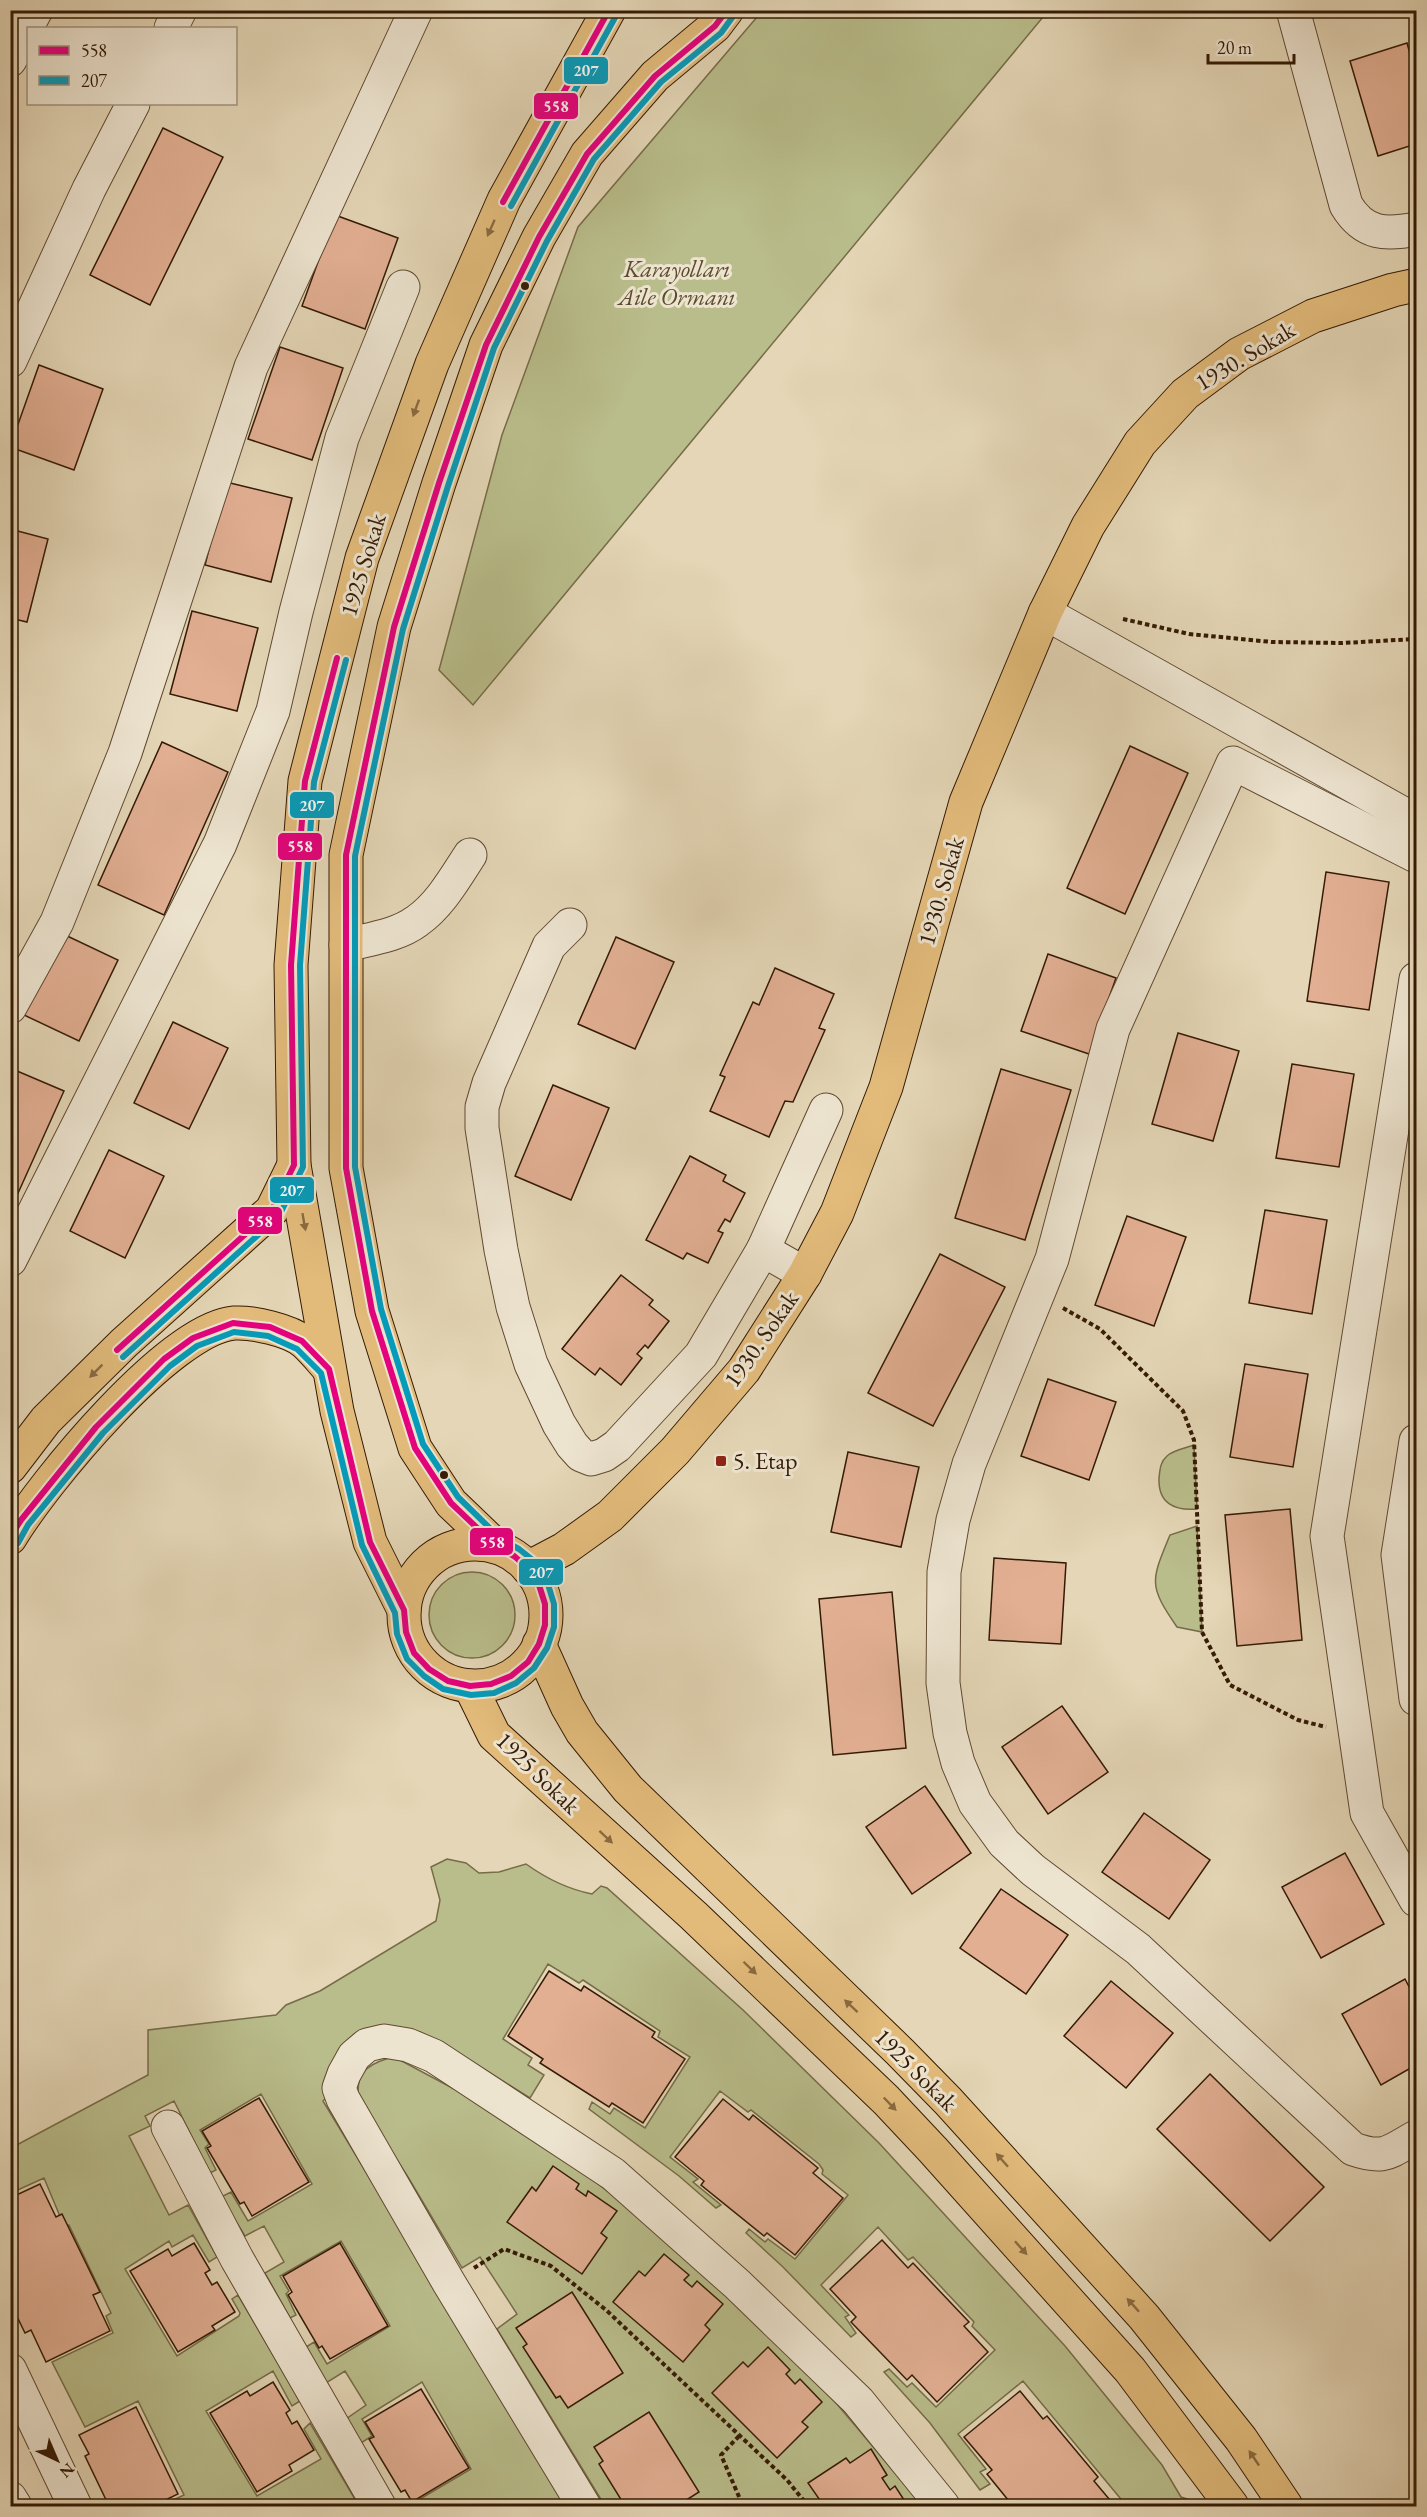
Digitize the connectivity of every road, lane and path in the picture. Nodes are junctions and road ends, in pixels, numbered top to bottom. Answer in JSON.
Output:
{"nodes":[{"id":1,"x":36,"y":10,"type":"edge"},
{"id":2,"x":180,"y":10,"type":"edge"},
{"id":3,"x":416,"y":10,"type":"edge"},
{"id":4,"x":609,"y":10,"type":"edge"},
{"id":5,"x":708,"y":10,"type":"edge"},
{"id":6,"x":728,"y":10,"type":"edge"},
{"id":7,"x":1293,"y":10,"type":"edge"},
{"id":8,"x":27,"y":27,"type":"edge"},
{"id":9,"x":27,"y":27,"type":"edge"},
{"id":10,"x":172,"y":27,"type":"edge"},
{"id":11,"x":10,"y":60,"type":"edge"},
{"id":12,"x":655,"y":76,"type":"junction"},
{"id":13,"x":132,"y":105,"type":"edge"},
{"id":14,"x":1416,"y":229,"type":"edge"},
{"id":15,"x":1416,"y":285,"type":"edge"},
{"id":16,"x":403,"y":286,"type":"dead end"},
{"id":17,"x":10,"y":361,"type":"edge"},
{"id":18,"x":1045,"y":612,"type":"junction"},
{"id":19,"x":1113,"y":616,"type":"dead end"},
{"id":20,"x":1416,"y":639,"type":"edge"},
{"id":21,"x":1251,"y":728,"type":"junction"},
{"id":22,"x":1233,"y":763,"type":"junction"},
{"id":23,"x":1416,"y":821,"type":"edge"},
{"id":24,"x":470,"y":855,"type":"dead end"},
{"id":25,"x":1416,"y":856,"type":"edge"},
{"id":26,"x":570,"y":925,"type":"dead end"},
{"id":27,"x":346,"y":945,"type":"junction"},
{"id":28,"x":1416,"y":979,"type":"edge"},
{"id":29,"x":10,"y":1007,"type":"edge"},
{"id":30,"x":826,"y":1110,"type":"dead end"},
{"id":31,"x":294,"y":1165,"type":"junction"},
{"id":32,"x":763,"y":1250,"type":"junction"},
{"id":33,"x":10,"y":1260,"type":"edge"},
{"id":34,"x":805,"y":1274,"type":"junction"},
{"id":35,"x":1037,"y":1292,"type":"junction"},
{"id":36,"x":329,"y":1369,"type":"junction"},
{"id":37,"x":1416,"y":1441,"type":"edge"},
{"id":38,"x":10,"y":1467,"type":"edge"},
{"id":39,"x":10,"y":1538,"type":"edge"},
{"id":40,"x":497,"y":1547,"type":"junction"},
{"id":41,"x":528,"y":1568,"type":"junction"},
{"id":42,"x":404,"y":1610,"type":"junction"},
{"id":43,"x":540,"y":1644,"type":"junction"},
{"id":44,"x":470,"y":1686,"type":"junction"},
{"id":45,"x":1416,"y":1699,"type":"edge"},
{"id":46,"x":1355,"y":1735,"type":"junction"},
{"id":47,"x":1416,"y":1900,"type":"edge"},
{"id":48,"x":168,"y":2127,"type":"dead end"},
{"id":49,"x":1416,"y":2137,"type":"edge"},
{"id":50,"x":449,"y":2283,"type":"junction"},
{"id":51,"x":10,"y":2370,"type":"edge"},
{"id":52,"x":739,"y":2436,"type":"junction"},
{"id":53,"x":10,"y":2498,"type":"edge"},
{"id":54,"x":15,"y":2506,"type":"edge"},
{"id":55,"x":75,"y":2506,"type":"edge"},
{"id":56,"x":379,"y":2506,"type":"edge"},
{"id":57,"x":584,"y":2506,"type":"edge"},
{"id":58,"x":743,"y":2506,"type":"edge"},
{"id":59,"x":808,"y":2506,"type":"edge"},
{"id":60,"x":943,"y":2506,"type":"edge"},
{"id":61,"x":1232,"y":2506,"type":"edge"},
{"id":62,"x":1286,"y":2506,"type":"edge"}],
"edges":[{"from":1,"to":8,"type":"street"},
{"from":2,"to":10,"type":"street"},
{"from":3,"to":29,"type":"street"},
{"from":4,"to":31,"type":"main road","name":"1925 Sokak","one_way":true},
{"from":5,"to":12,"type":"main road"},
{"from":6,"to":12,"type":"main road","name":"1925 Sokak"},
{"from":7,"to":14,"type":"street"},
{"from":9,"to":11,"type":"street"},
{"from":12,"to":27,"type":"main road","name":"1925 Sokak"},
{"from":13,"to":17,"type":"street"},
{"from":15,"to":18,"type":"main road","name":"1930. Sokak"},
{"from":16,"to":33,"type":"street"},
{"from":18,"to":21,"type":"street"},
{"from":18,"to":34,"type":"main road","name":"1930. Sokak"},
{"from":19,"to":20,"type":"path"},
{"from":21,"to":22,"type":"street"},
{"from":21,"to":23,"type":"street"},
{"from":22,"to":25,"type":"street"},
{"from":22,"to":35,"type":"street"},
{"from":24,"to":27,"type":"street"},
{"from":26,"to":32,"type":"street"},
{"from":27,"to":40,"type":"main road","name":"1925 Sokak"},
{"from":28,"to":46,"type":"street"},
{"from":30,"to":32,"type":"street"},
{"from":31,"to":36,"type":"main road","name":"1925 Sokak","one_way":true},
{"from":31,"to":38,"type":"main road","name":"1925 Sokak","one_way":true},
{"from":32,"to":34,"type":"street"},
{"from":34,"to":41,"type":"main road","name":"1930. Sokak"},
{"from":35,"to":46,"type":"path"},
{"from":35,"to":49,"type":"street"},
{"from":36,"to":39,"type":"main road"},
{"from":36,"to":42,"type":"main road","name":"1925 Sokak"},
{"from":37,"to":45,"type":"street"},
{"from":40,"to":41,"type":"main road"},
{"from":40,"to":42,"type":"main road"},
{"from":41,"to":43,"type":"main road"},
{"from":42,"to":44,"type":"main road"},
{"from":43,"to":44,"type":"main road"},
{"from":62,"to":43,"type":"main road","name":"1925 Sokak","one_way":true},
{"from":44,"to":61,"type":"main road","name":"1925 Sokak","one_way":true},
{"from":46,"to":47,"type":"street"},
{"from":48,"to":56,"type":"street"},
{"from":50,"to":52,"type":"path"},
{"from":50,"to":57,"type":"street"},
{"from":50,"to":60,"type":"street"},
{"from":51,"to":55,"type":"street"},
{"from":52,"to":58,"type":"path"},
{"from":52,"to":59,"type":"path"},
{"from":53,"to":54,"type":"street"}]}
